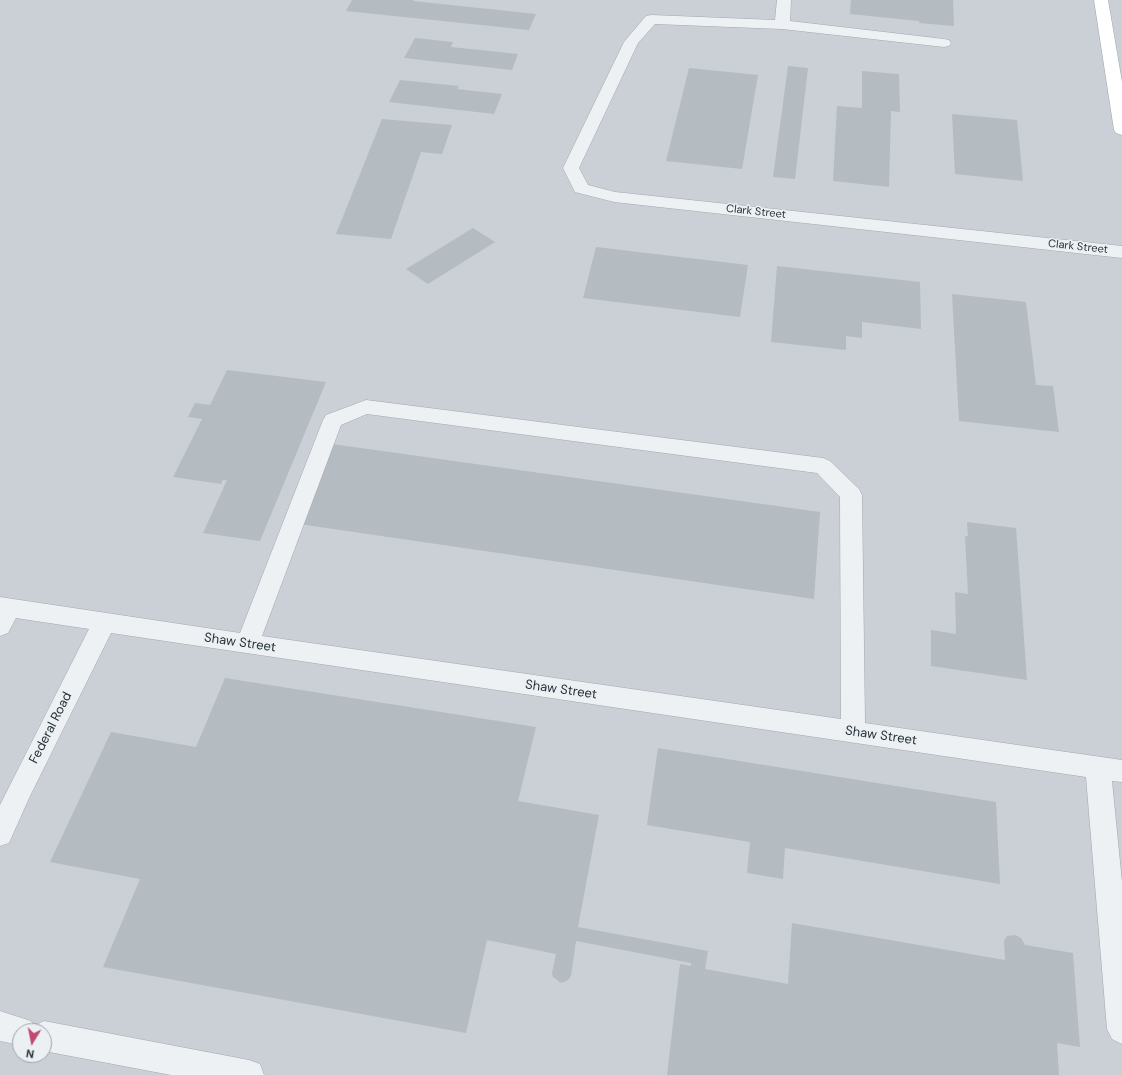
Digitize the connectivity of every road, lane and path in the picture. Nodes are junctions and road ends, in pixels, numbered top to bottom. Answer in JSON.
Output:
{"nodes":[{"id":1,"x":784,"y":0,"type":"edge"},
{"id":2,"x":1101,"y":0,"type":"edge"},
{"id":3,"x":782,"y":25,"type":"junction"},
{"id":4,"x":944,"y":44,"type":"dead end"},
{"id":5,"x":1122,"y":130,"type":"edge"},
{"id":6,"x":1122,"y":252,"type":"edge"},
{"id":7,"x":3,"y":613,"type":"edge"},
{"id":8,"x":104,"y":623,"type":"junction"},
{"id":9,"x":247,"y":644,"type":"junction"},
{"id":10,"x":853,"y":732,"type":"junction"},
{"id":11,"x":1110,"y":769,"type":"edge"},
{"id":12,"x":9,"y":789,"type":"edge"},
{"id":13,"x":0,"y":834,"type":"edge"},
{"id":14,"x":0,"y":1026,"type":"edge"},
{"id":15,"x":12,"y":1029,"type":"edge"},
{"id":16,"x":1122,"y":1030,"type":"edge"},
{"id":17,"x":52,"y":1038,"type":"edge"},
{"id":18,"x":249,"y":1075,"type":"edge"}],
"edges":[{"from":1,"to":3,"type":"street"},
{"from":2,"to":5,"type":"main road"},
{"from":3,"to":4,"type":"street"},
{"from":3,"to":6,"type":"street","name":"Clark Street"},
{"from":7,"to":8,"type":"street","name":"Shaw Street"},
{"from":8,"to":9,"type":"street","name":"Shaw Street"},
{"from":8,"to":12,"type":"street","name":"Federal Road"},
{"from":9,"to":10,"type":"street","name":"Shaw Street"},
{"from":9,"to":10,"type":"street"},
{"from":10,"to":11,"type":"street","name":"Shaw Street"},
{"from":11,"to":16,"type":"street"},
{"from":12,"to":13,"type":"street","name":"Federal Road"},
{"from":14,"to":15,"type":"street"},
{"from":17,"to":18,"type":"street"}]}
